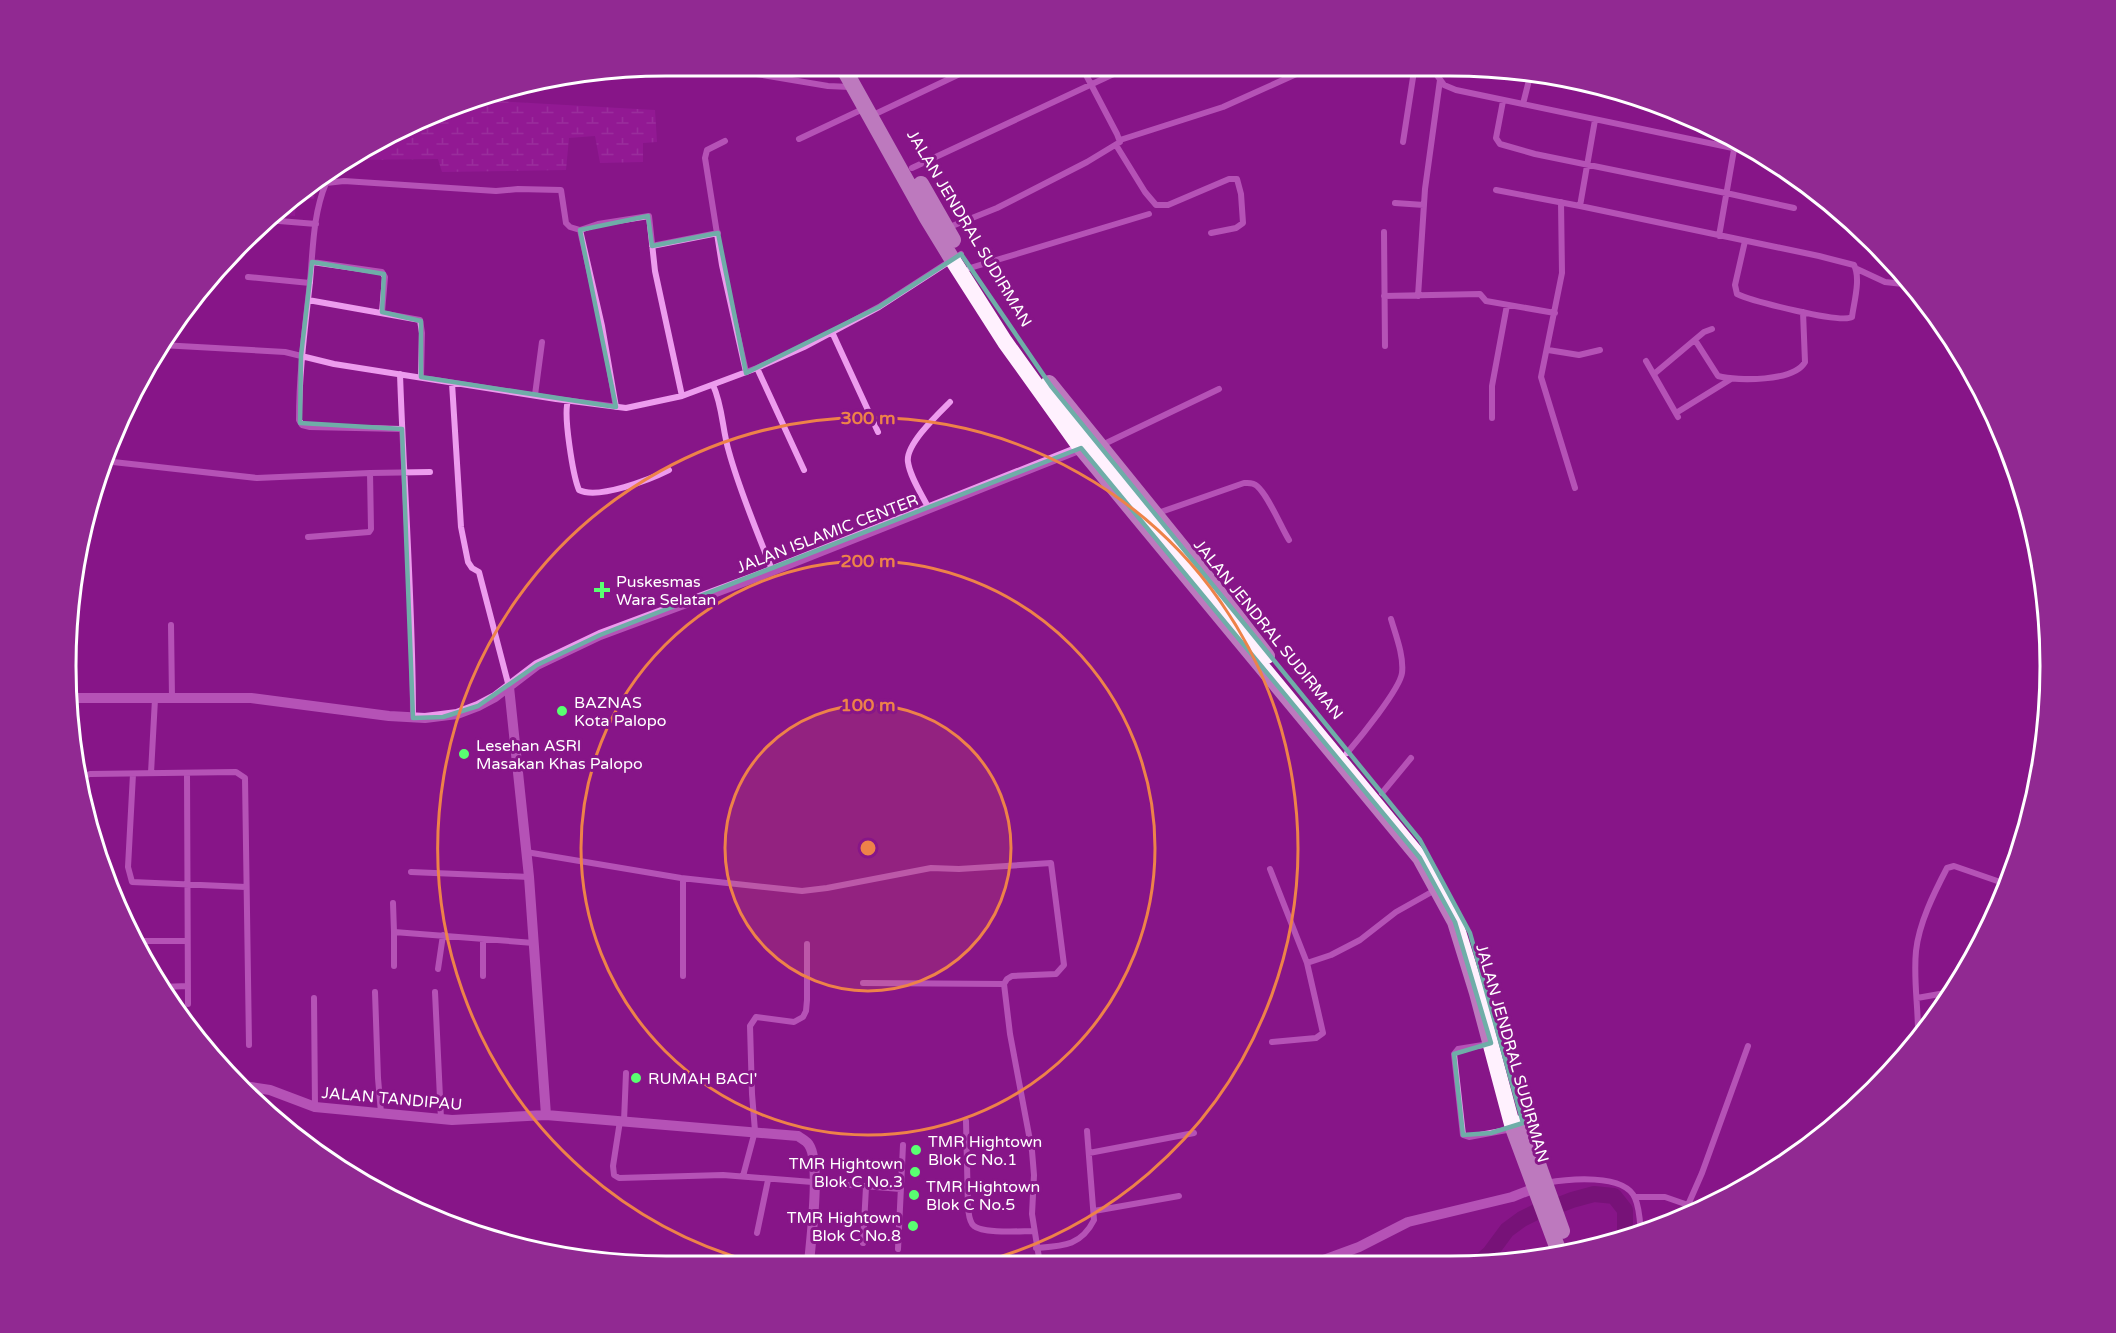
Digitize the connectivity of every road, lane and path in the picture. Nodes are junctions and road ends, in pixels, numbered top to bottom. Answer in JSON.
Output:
{"nodes":[{"id":1,"x":768,"y":76,"type":"edge"},
{"id":2,"x":955,"y":76,"type":"edge"},
{"id":3,"x":1086,"y":76,"type":"edge"},
{"id":4,"x":1110,"y":76,"type":"edge"},
{"id":5,"x":1292,"y":76,"type":"edge"},
{"id":6,"x":1413,"y":76,"type":"edge"},
{"id":7,"x":1437,"y":76,"type":"edge"},
{"id":8,"x":855,"y":79,"type":"edge"},
{"id":9,"x":1440,"y":80,"type":"junction"},
{"id":10,"x":1528,"y":82,"type":"edge"},
{"id":11,"x":1091,"y":86,"type":"junction"},
{"id":12,"x":1503,"y":100,"type":"junction"},
{"id":13,"x":1523,"y":104,"type":"junction"},
{"id":14,"x":872,"y":112,"type":"junction"},
{"id":15,"x":1594,"y":120,"type":"junction"},
{"id":16,"x":799,"y":139,"type":"dead end"},
{"id":17,"x":725,"y":141,"type":"dead end"},
{"id":18,"x":1403,"y":142,"type":"dead end"},
{"id":19,"x":1118,"y":143,"type":"junction"},
{"id":20,"x":1723,"y":144,"type":"edge"},
{"id":21,"x":1733,"y":150,"type":"edge"},
{"id":22,"x":1586,"y":163,"type":"junction"},
{"id":23,"x":912,"y":168,"type":"junction"},
{"id":24,"x":329,"y":183,"type":"edge"},
{"id":25,"x":325,"y":186,"type":"edge"},
{"id":26,"x":1496,"y":190,"type":"dead end"},
{"id":27,"x":1726,"y":193,"type":"junction"},
{"id":28,"x":1561,"y":202,"type":"junction"},
{"id":29,"x":1395,"y":203,"type":"dead end"},
{"id":30,"x":1424,"y":205,"type":"junction"},
{"id":31,"x":1580,"y":206,"type":"junction"},
{"id":32,"x":1794,"y":208,"type":"dead end"},
{"id":33,"x":1149,"y":214,"type":"dead end"},
{"id":34,"x":279,"y":221,"type":"edge"},
{"id":35,"x":316,"y":224,"type":"junction"},
{"id":36,"x":946,"y":229,"type":"junction"},
{"id":37,"x":580,"y":230,"type":"junction"},
{"id":38,"x":1384,"y":232,"type":"dead end"},
{"id":39,"x":718,"y":233,"type":"junction"},
{"id":40,"x":1211,"y":233,"type":"dead end"},
{"id":41,"x":1719,"y":236,"type":"junction"},
{"id":42,"x":1745,"y":241,"type":"junction"},
{"id":43,"x":652,"y":246,"type":"junction"},
{"id":44,"x":961,"y":260,"type":"junction"},
{"id":45,"x":312,"y":262,"type":"junction"},
{"id":46,"x":1857,"y":268,"type":"junction"},
{"id":47,"x":248,"y":277,"type":"dead end"},
{"id":48,"x":310,"y":283,"type":"junction"},
{"id":49,"x":1898,"y":283,"type":"edge"},
{"id":50,"x":1384,"y":296,"type":"junction"},
{"id":51,"x":1418,"y":296,"type":"junction"},
{"id":52,"x":308,"y":300,"type":"junction"},
{"id":53,"x":1507,"y":305,"type":"junction"},
{"id":54,"x":382,"y":312,"type":"junction"},
{"id":55,"x":1803,"y":312,"type":"junction"},
{"id":56,"x":1555,"y":313,"type":"junction"},
{"id":57,"x":1712,"y":329,"type":"dead end"},
{"id":58,"x":832,"y":332,"type":"junction"},
{"id":59,"x":1695,"y":340,"type":"junction"},
{"id":60,"x":542,"y":342,"type":"dead end"},
{"id":61,"x":172,"y":346,"type":"edge"},
{"id":62,"x":1385,"y":346,"type":"dead end"},
{"id":63,"x":1548,"y":350,"type":"junction"},
{"id":64,"x":1600,"y":350,"type":"dead end"},
{"id":65,"x":301,"y":356,"type":"junction"},
{"id":66,"x":1646,"y":361,"type":"dead end"},
{"id":67,"x":757,"y":368,"type":"junction"},
{"id":68,"x":746,"y":372,"type":"junction"},
{"id":69,"x":400,"y":374,"type":"junction"},
{"id":70,"x":1654,"y":374,"type":"junction"},
{"id":71,"x":421,"y":377,"type":"junction"},
{"id":72,"x":1731,"y":379,"type":"junction"},
{"id":73,"x":452,"y":383,"type":"junction"},
{"id":74,"x":713,"y":385,"type":"junction"},
{"id":75,"x":1220,"y":389,"type":"dead end"},
{"id":76,"x":535,"y":395,"type":"junction"},
{"id":77,"x":682,"y":396,"type":"junction"},
{"id":78,"x":568,"y":401,"type":"junction"},
{"id":79,"x":950,"y":402,"type":"dead end"},
{"id":80,"x":616,"y":407,"type":"junction"},
{"id":81,"x":1492,"y":418,"type":"dead end"},
{"id":82,"x":402,"y":429,"type":"junction"},
{"id":83,"x":878,"y":432,"type":"dead end"},
{"id":84,"x":1091,"y":445,"type":"junction"},
{"id":85,"x":113,"y":462,"type":"edge"},
{"id":86,"x":669,"y":470,"type":"dead end"},
{"id":87,"x":804,"y":470,"type":"dead end"},
{"id":88,"x":404,"y":471,"type":"junction"},
{"id":89,"x":430,"y":472,"type":"dead end"},
{"id":90,"x":370,"y":473,"type":"junction"},
{"id":91,"x":1575,"y":488,"type":"dead end"},
{"id":92,"x":929,"y":509,"type":"junction"},
{"id":93,"x":1154,"y":514,"type":"junction"},
{"id":94,"x":308,"y":537,"type":"dead end"},
{"id":95,"x":1288,"y":540,"type":"dead end"},
{"id":96,"x":772,"y":570,"type":"junction"},
{"id":97,"x":1391,"y":619,"type":"dead end"},
{"id":98,"x":171,"y":625,"type":"dead end"},
{"id":99,"x":509,"y":687,"type":"junction"},
{"id":100,"x":78,"y":698,"type":"edge"},
{"id":101,"x":155,"y":699,"type":"junction"},
{"id":102,"x":172,"y":699,"type":"junction"},
{"id":103,"x":413,"y":718,"type":"junction"},
{"id":104,"x":1347,"y":753,"type":"junction"},
{"id":105,"x":1411,"y":758,"type":"dead end"},
{"id":106,"x":151,"y":773,"type":"junction"},
{"id":107,"x":133,"y":774,"type":"junction"},
{"id":108,"x":187,"y":774,"type":"junction"},
{"id":109,"x":87,"y":775,"type":"edge"},
{"id":110,"x":1382,"y":793,"type":"junction"},
{"id":111,"x":526,"y":852,"type":"junction"},
{"id":112,"x":1270,"y":869,"type":"dead end"},
{"id":113,"x":411,"y":872,"type":"dead end"},
{"id":114,"x":529,"y":877,"type":"junction"},
{"id":115,"x":683,"y":879,"type":"junction"},
{"id":116,"x":1999,"y":882,"type":"edge"},
{"id":117,"x":187,"y":885,"type":"junction"},
{"id":118,"x":246,"y":886,"type":"junction"},
{"id":119,"x":1438,"y":888,"type":"junction"},
{"id":120,"x":393,"y":903,"type":"dead end"},
{"id":121,"x":394,"y":933,"type":"junction"},
{"id":122,"x":443,"y":935,"type":"junction"},
{"id":123,"x":483,"y":939,"type":"junction"},
{"id":124,"x":145,"y":941,"type":"edge"},
{"id":125,"x":187,"y":941,"type":"junction"},
{"id":126,"x":534,"y":943,"type":"junction"},
{"id":127,"x":807,"y":944,"type":"dead end"},
{"id":128,"x":1307,"y":963,"type":"junction"},
{"id":129,"x":394,"y":966,"type":"dead end"},
{"id":130,"x":438,"y":969,"type":"dead end"},
{"id":131,"x":483,"y":976,"type":"dead end"},
{"id":132,"x":682,"y":976,"type":"dead end"},
{"id":133,"x":863,"y":983,"type":"dead end"},
{"id":134,"x":1004,"y":984,"type":"junction"},
{"id":135,"x":188,"y":986,"type":"junction"},
{"id":136,"x":171,"y":987,"type":"edge"},
{"id":137,"x":375,"y":992,"type":"dead end"},
{"id":138,"x":435,"y":992,"type":"dead end"},
{"id":139,"x":1940,"y":994,"type":"edge"},
{"id":140,"x":314,"y":998,"type":"dead end"},
{"id":141,"x":1917,"y":998,"type":"junction"},
{"id":142,"x":188,"y":1004,"type":"dead end"},
{"id":143,"x":1918,"y":1026,"type":"edge"},
{"id":144,"x":1272,"y":1042,"type":"dead end"},
{"id":145,"x":1491,"y":1043,"type":"junction"},
{"id":146,"x":249,"y":1045,"type":"dead end"},
{"id":147,"x":1748,"y":1046,"type":"dead end"},
{"id":148,"x":626,"y":1073,"type":"dead end"},
{"id":149,"x":253,"y":1087,"type":"edge"},
{"id":150,"x":315,"y":1107,"type":"junction"},
{"id":151,"x":381,"y":1113,"type":"junction"},
{"id":152,"x":546,"y":1115,"type":"junction"},
{"id":153,"x":441,"y":1119,"type":"junction"},
{"id":154,"x":622,"y":1121,"type":"junction"},
{"id":155,"x":966,"y":1121,"type":"dead end"},
{"id":156,"x":1518,"y":1126,"type":"junction"},
{"id":157,"x":755,"y":1131,"type":"junction"},
{"id":158,"x":1086,"y":1131,"type":"dead end"},
{"id":159,"x":1194,"y":1132,"type":"dead end"},
{"id":160,"x":903,"y":1145,"type":"dead end"},
{"id":161,"x":1089,"y":1153,"type":"junction"},
{"id":162,"x":743,"y":1176,"type":"junction"},
{"id":163,"x":768,"y":1180,"type":"junction"},
{"id":164,"x":814,"y":1184,"type":"junction"},
{"id":165,"x":866,"y":1187,"type":"junction"},
{"id":166,"x":901,"y":1189,"type":"junction"},
{"id":167,"x":1542,"y":1191,"type":"junction"},
{"id":168,"x":1179,"y":1196,"type":"dead end"},
{"id":169,"x":1635,"y":1197,"type":"junction"},
{"id":170,"x":1688,"y":1205,"type":"joint"},
{"id":171,"x":1094,"y":1211,"type":"junction"},
{"id":172,"x":1551,"y":1218,"type":"junction"},
{"id":173,"x":1639,"y":1225,"type":"edge"},
{"id":174,"x":1033,"y":1231,"type":"junction"},
{"id":175,"x":757,"y":1233,"type":"dead end"},
{"id":176,"x":862,"y":1243,"type":"dead end"},
{"id":177,"x":1566,"y":1245,"type":"edge"},
{"id":178,"x":1558,"y":1246,"type":"edge"},
{"id":179,"x":1036,"y":1248,"type":"junction"},
{"id":180,"x":898,"y":1249,"type":"dead end"},
{"id":181,"x":809,"y":1256,"type":"edge"},
{"id":182,"x":1038,"y":1256,"type":"edge"},
{"id":183,"x":1334,"y":1256,"type":"edge"}],
"edges":[{"from":1,"to":8,"type":"street"},
{"from":2,"to":14,"type":"street"},
{"from":3,"to":11,"type":"street"},
{"from":4,"to":11,"type":"street"},
{"from":5,"to":19,"type":"street"},
{"from":6,"to":18,"type":"street"},
{"from":7,"to":9,"type":"street"},
{"from":8,"to":14,"type":"highway","name":"JALAN JENDRAL SUDIRMAN"},
{"from":9,"to":12,"type":"street"},
{"from":9,"to":30,"type":"street"},
{"from":10,"to":13,"type":"street"},
{"from":11,"to":19,"type":"street"},
{"from":11,"to":23,"type":"street"},
{"from":12,"to":13,"type":"street"},
{"from":12,"to":22,"type":"street"},
{"from":13,"to":15,"type":"street"},
{"from":14,"to":16,"type":"street"},
{"from":14,"to":23,"type":"highway","name":"JALAN JENDRAL SUDIRMAN"},
{"from":14,"to":44,"type":"highway","name":"JALAN JENDRAL SUDIRMAN"},
{"from":15,"to":20,"type":"street"},
{"from":15,"to":22,"type":"street"},
{"from":17,"to":39,"type":"street"},
{"from":19,"to":36,"type":"street"},
{"from":19,"to":40,"type":"street"},
{"from":21,"to":27,"type":"street"},
{"from":22,"to":27,"type":"street"},
{"from":22,"to":31,"type":"street"},
{"from":23,"to":36,"type":"highway","name":"JALAN JENDRAL SUDIRMAN"},
{"from":24,"to":37,"type":"street"},
{"from":25,"to":35,"type":"street"},
{"from":26,"to":28,"type":"street"},
{"from":27,"to":32,"type":"street"},
{"from":27,"to":41,"type":"street"},
{"from":28,"to":31,"type":"street"},
{"from":28,"to":56,"type":"street"},
{"from":29,"to":30,"type":"street"},
{"from":30,"to":51,"type":"street"},
{"from":31,"to":41,"type":"street"},
{"from":33,"to":44,"type":"street"},
{"from":34,"to":35,"type":"street"},
{"from":35,"to":45,"type":"street"},
{"from":36,"to":44,"type":"highway","name":"JALAN JENDRAL SUDIRMAN"},
{"from":37,"to":43,"type":"street"},
{"from":37,"to":80,"type":"street"},
{"from":38,"to":50,"type":"street"},
{"from":39,"to":43,"type":"street"},
{"from":39,"to":68,"type":"street"},
{"from":41,"to":42,"type":"street"},
{"from":42,"to":46,"type":"street"},
{"from":42,"to":55,"type":"street"},
{"from":43,"to":77,"type":"street"},
{"from":44,"to":58,"type":"street"},
{"from":44,"to":84,"type":"highway","name":"JALAN JENDRAL SUDIRMAN"},
{"from":45,"to":48,"type":"street"},
{"from":45,"to":54,"type":"street"},
{"from":46,"to":49,"type":"street"},
{"from":46,"to":55,"type":"street"},
{"from":47,"to":48,"type":"street"},
{"from":48,"to":52,"type":"street"},
{"from":50,"to":51,"type":"street"},
{"from":50,"to":62,"type":"street"},
{"from":51,"to":53,"type":"street"},
{"from":52,"to":54,"type":"street"},
{"from":52,"to":65,"type":"street"},
{"from":53,"to":56,"type":"street"},
{"from":53,"to":81,"type":"street"},
{"from":54,"to":71,"type":"street"},
{"from":55,"to":72,"type":"street"},
{"from":56,"to":63,"type":"street"},
{"from":57,"to":59,"type":"street"},
{"from":58,"to":67,"type":"street"},
{"from":58,"to":83,"type":"street"},
{"from":59,"to":70,"type":"street"},
{"from":59,"to":72,"type":"street"},
{"from":60,"to":76,"type":"street"},
{"from":61,"to":65,"type":"street"},
{"from":63,"to":64,"type":"street"},
{"from":63,"to":91,"type":"street"},
{"from":65,"to":69,"type":"street"},
{"from":65,"to":82,"type":"street"},
{"from":66,"to":70,"type":"street"},
{"from":67,"to":68,"type":"street"},
{"from":67,"to":87,"type":"street"},
{"from":68,"to":74,"type":"street"},
{"from":69,"to":71,"type":"street"},
{"from":69,"to":82,"type":"street"},
{"from":70,"to":72,"type":"street"},
{"from":71,"to":73,"type":"street"},
{"from":73,"to":76,"type":"street"},
{"from":73,"to":99,"type":"street"},
{"from":74,"to":77,"type":"street"},
{"from":74,"to":96,"type":"street"},
{"from":75,"to":84,"type":"street"},
{"from":76,"to":78,"type":"street"},
{"from":77,"to":80,"type":"street"},
{"from":78,"to":80,"type":"street"},
{"from":78,"to":86,"type":"street"},
{"from":79,"to":92,"type":"street"},
{"from":82,"to":88,"type":"street"},
{"from":84,"to":92,"type":"street","name":"JALAN ISLAMIC CENTER"},
{"from":84,"to":93,"type":"highway","name":"JALAN JENDRAL SUDIRMAN"},
{"from":84,"to":119,"type":"highway","name":"JALAN JENDRAL SUDIRMAN"},
{"from":85,"to":90,"type":"street"},
{"from":88,"to":89,"type":"street"},
{"from":88,"to":90,"type":"street"},
{"from":88,"to":103,"type":"street"},
{"from":90,"to":94,"type":"street"},
{"from":92,"to":96,"type":"street","name":"JALAN ISLAMIC CENTER"},
{"from":93,"to":95,"type":"street"},
{"from":93,"to":104,"type":"highway","name":"JALAN JENDRAL SUDIRMAN"},
{"from":96,"to":99,"type":"street","name":"JALAN ISLAMIC CENTER"},
{"from":97,"to":104,"type":"street"},
{"from":98,"to":102,"type":"street"},
{"from":99,"to":103,"type":"street","name":"JALAN ISLAMIC CENTER"},
{"from":99,"to":111,"type":"street"},
{"from":100,"to":101,"type":"street","name":"JALAN ISLAMIC CENTER"},
{"from":101,"to":102,"type":"street","name":"JALAN ISLAMIC CENTER"},
{"from":101,"to":106,"type":"street"},
{"from":102,"to":103,"type":"street","name":"JALAN ISLAMIC CENTER"},
{"from":104,"to":110,"type":"highway","name":"JALAN JENDRAL SUDIRMAN"},
{"from":105,"to":110,"type":"street"},
{"from":106,"to":107,"type":"street"},
{"from":106,"to":108,"type":"street"},
{"from":107,"to":109,"type":"street"},
{"from":107,"to":117,"type":"street"},
{"from":108,"to":117,"type":"street"},
{"from":108,"to":118,"type":"street"},
{"from":110,"to":156,"type":"highway","name":"JALAN JENDRAL SUDIRMAN"},
{"from":111,"to":114,"type":"street"},
{"from":111,"to":115,"type":"street"},
{"from":112,"to":128,"type":"street"},
{"from":113,"to":114,"type":"street"},
{"from":114,"to":126,"type":"street"},
{"from":115,"to":132,"type":"street"},
{"from":115,"to":134,"type":"street"},
{"from":116,"to":141,"type":"street"},
{"from":117,"to":118,"type":"street"},
{"from":117,"to":125,"type":"street"},
{"from":118,"to":146,"type":"street"},
{"from":119,"to":128,"type":"street"},
{"from":119,"to":145,"type":"highway","name":"JALAN JENDRAL SUDIRMAN"},
{"from":120,"to":121,"type":"street"},
{"from":121,"to":122,"type":"street"},
{"from":121,"to":129,"type":"street"},
{"from":122,"to":123,"type":"street"},
{"from":122,"to":130,"type":"street"},
{"from":123,"to":126,"type":"street"},
{"from":123,"to":131,"type":"street"},
{"from":124,"to":125,"type":"street"},
{"from":125,"to":135,"type":"street"},
{"from":126,"to":152,"type":"street"},
{"from":127,"to":157,"type":"street"},
{"from":128,"to":144,"type":"street"},
{"from":133,"to":134,"type":"street"},
{"from":134,"to":174,"type":"street"},
{"from":135,"to":136,"type":"street"},
{"from":135,"to":142,"type":"street"},
{"from":137,"to":151,"type":"street"},
{"from":138,"to":153,"type":"street"},
{"from":139,"to":141,"type":"street"},
{"from":140,"to":150,"type":"street"},
{"from":141,"to":143,"type":"street"},
{"from":145,"to":156,"type":"highway","name":"JALAN JENDRAL SUDIRMAN"},
{"from":145,"to":156,"type":"street"},
{"from":147,"to":170,"type":"street"},
{"from":148,"to":154,"type":"street"},
{"from":149,"to":150,"type":"street","name":"JALAN TANDIPAU"},
{"from":150,"to":151,"type":"street","name":"JALAN TANDIPAU"},
{"from":151,"to":153,"type":"street","name":"JALAN TANDIPAU"},
{"from":152,"to":153,"type":"street","name":"JALAN TANDIPAU"},
{"from":152,"to":154,"type":"street","name":"JALAN TANDIPAU"},
{"from":154,"to":157,"type":"street","name":"JALAN TANDIPAU"},
{"from":154,"to":162,"type":"street"},
{"from":155,"to":174,"type":"street"},
{"from":156,"to":167,"type":"highway","name":"JALAN JENDRAL SUDIRMAN"},
{"from":157,"to":162,"type":"street"},
{"from":157,"to":164,"type":"street","name":"JALAN TANDIPAU"},
{"from":158,"to":161,"type":"street"},
{"from":159,"to":161,"type":"street"},
{"from":160,"to":166,"type":"street"},
{"from":161,"to":171,"type":"street"},
{"from":162,"to":163,"type":"street"},
{"from":163,"to":164,"type":"street"},
{"from":163,"to":175,"type":"street"},
{"from":164,"to":165,"type":"street"},
{"from":164,"to":181,"type":"street","name":"JALAN TANDIPAU"},
{"from":165,"to":166,"type":"street"},
{"from":165,"to":176,"type":"street"},
{"from":166,"to":180,"type":"street"},
{"from":167,"to":169,"type":"street"},
{"from":167,"to":172,"type":"highway","name":"JALAN JENDRAL SUDIRMAN"},
{"from":167,"to":183,"type":"street"},
{"from":168,"to":171,"type":"street"},
{"from":169,"to":170,"type":"street"},
{"from":169,"to":173,"type":"street"},
{"from":171,"to":179,"type":"street"},
{"from":172,"to":177,"type":"highway","name":"JALAN JENDRAL SUDIRMAN"},
{"from":172,"to":178,"type":"highway","name":"JALAN JENDRAL SUDIRMAN"},
{"from":174,"to":179,"type":"street"},
{"from":179,"to":182,"type":"street"}]}
